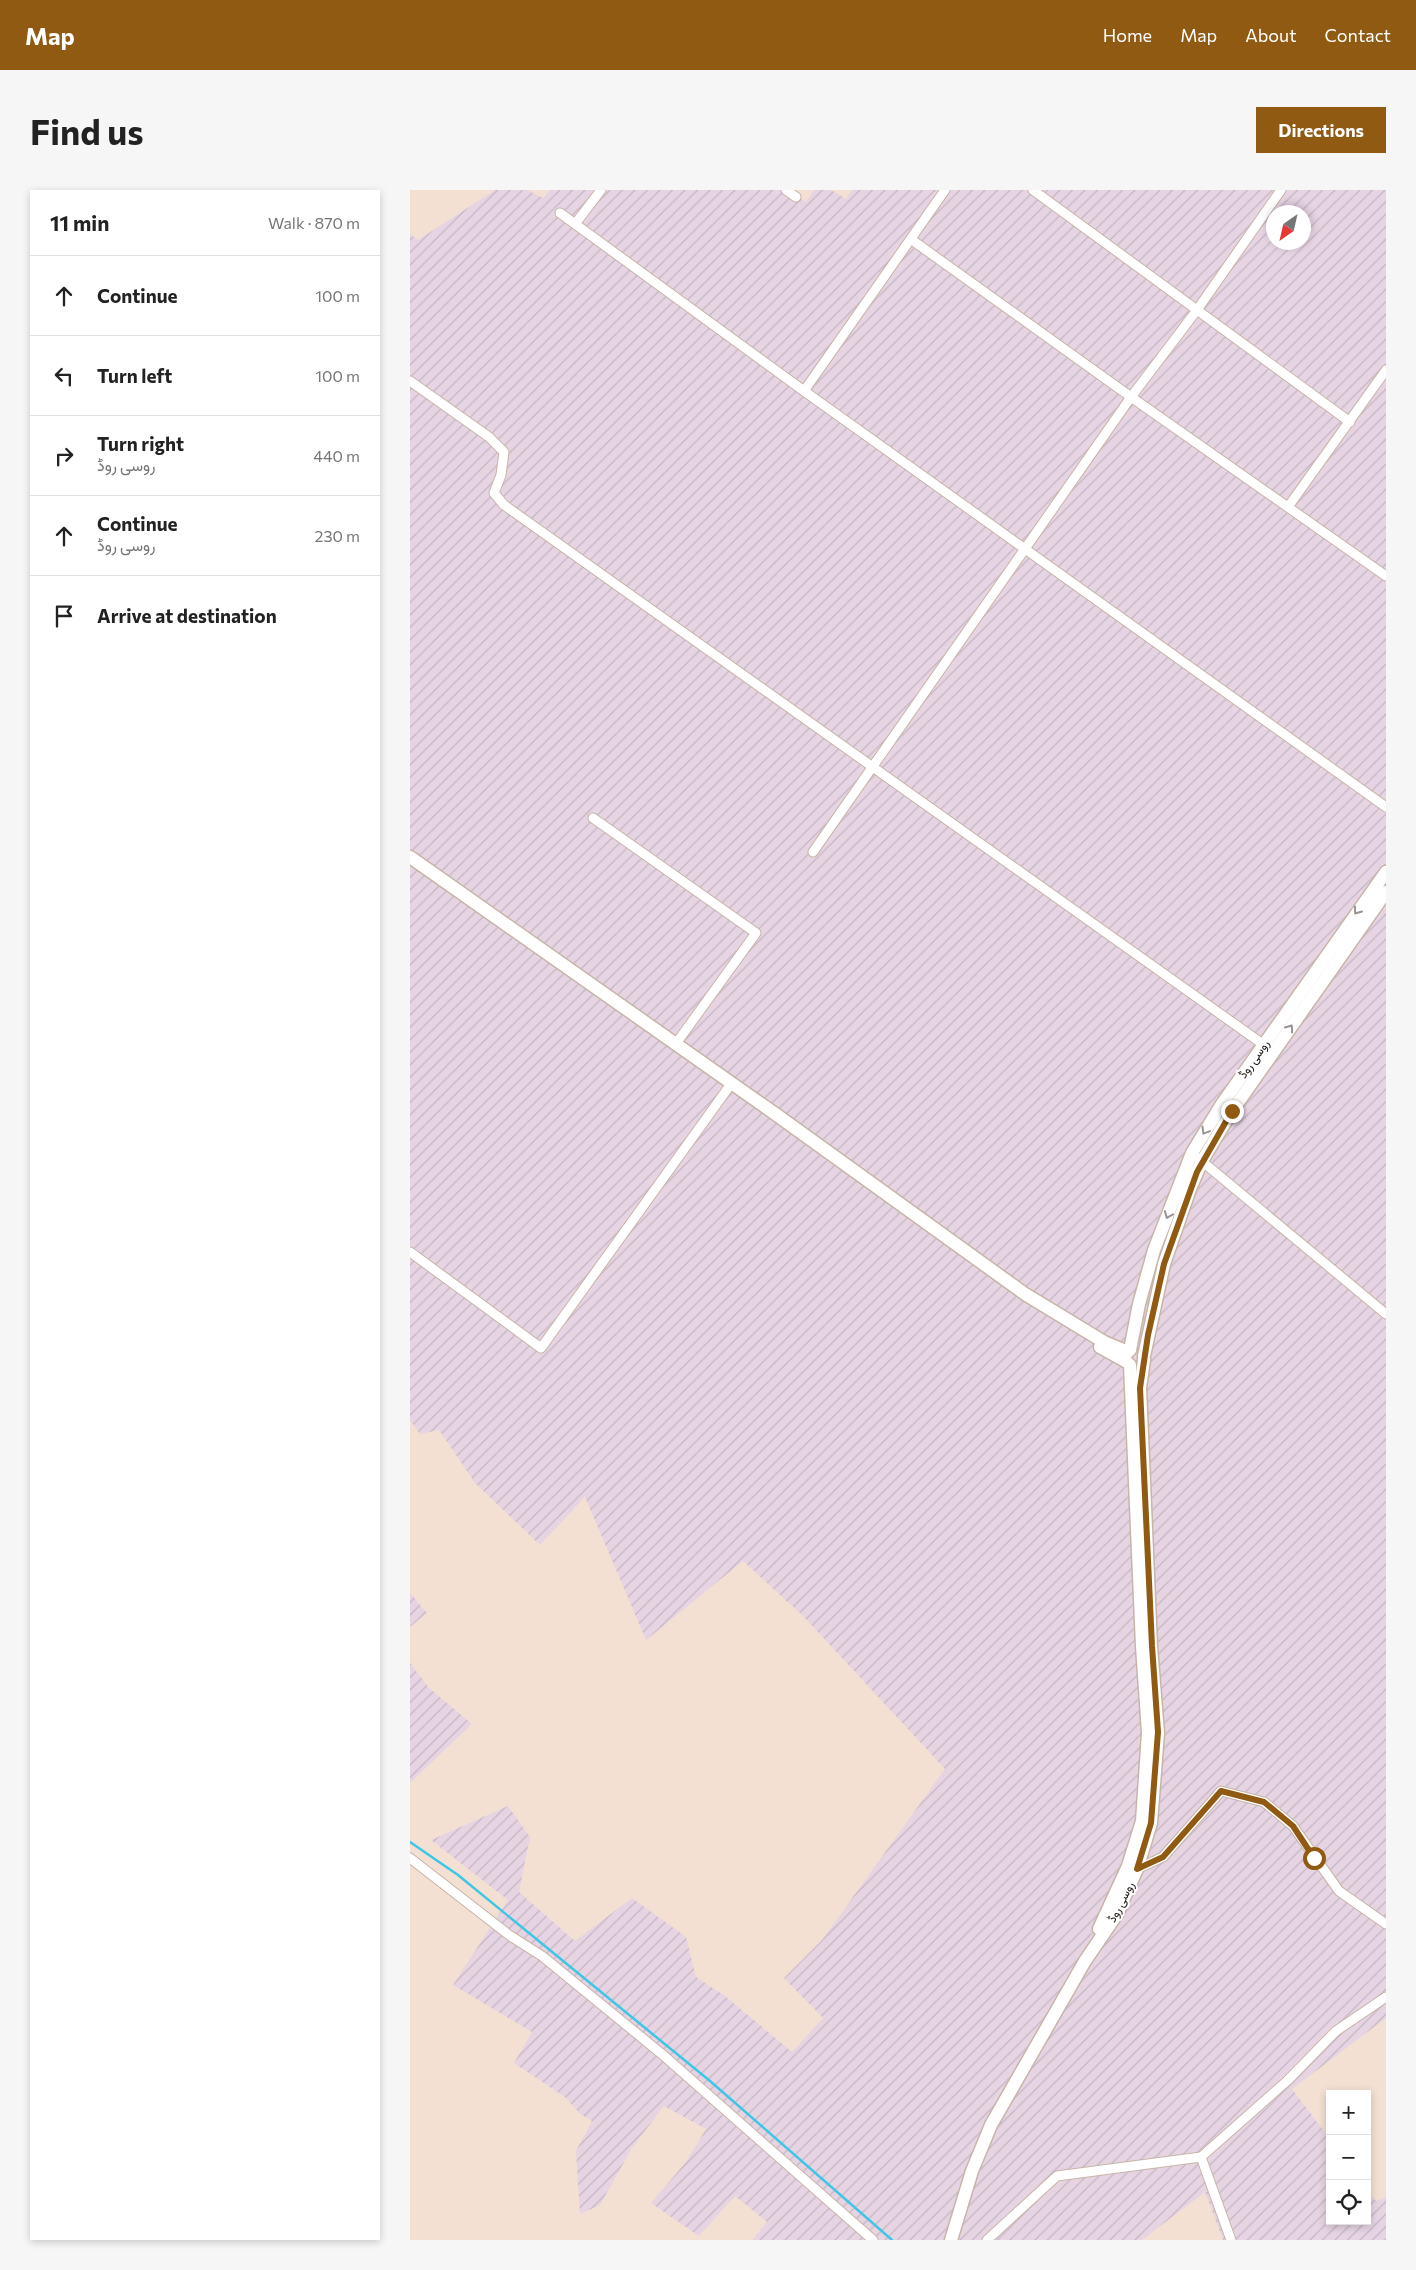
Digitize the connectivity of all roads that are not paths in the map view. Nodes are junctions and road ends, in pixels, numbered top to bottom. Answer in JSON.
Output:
{"nodes":[{"id":1,"x":601,"y":190,"type":"edge"},
{"id":2,"x":786,"y":190,"type":"edge"},
{"id":3,"x":945,"y":190,"type":"edge"},
{"id":4,"x":1032,"y":190,"type":"edge"},
{"id":5,"x":1281,"y":190,"type":"edge"},
{"id":6,"x":796,"y":197,"type":"dead end"},
{"id":7,"x":560,"y":213,"type":"dead end"},
{"id":8,"x":575,"y":224,"type":"junction"},
{"id":9,"x":912,"y":240,"type":"junction"},
{"id":10,"x":1197,"y":310,"type":"junction"},
{"id":11,"x":1386,"y":370,"type":"edge"},
{"id":12,"x":410,"y":381,"type":"edge"},
{"id":13,"x":804,"y":391,"type":"junction"},
{"id":14,"x":1131,"y":397,"type":"junction"},
{"id":15,"x":1350,"y":422,"type":"junction"},
{"id":16,"x":1288,"y":507,"type":"junction"},
{"id":17,"x":1026,"y":548,"type":"junction"},
{"id":18,"x":1386,"y":576,"type":"edge"},
{"id":19,"x":871,"y":767,"type":"junction"},
{"id":20,"x":1386,"y":807,"type":"edge"},
{"id":21,"x":593,"y":818,"type":"dead end"},
{"id":22,"x":813,"y":852,"type":"dead end"},
{"id":23,"x":410,"y":857,"type":"edge"},
{"id":24,"x":1386,"y":872,"type":"edge"},
{"id":25,"x":1386,"y":892,"type":"edge"},
{"id":26,"x":675,"y":1045,"type":"junction"},
{"id":27,"x":1264,"y":1045,"type":"junction"},
{"id":28,"x":731,"y":1084,"type":"junction"},
{"id":29,"x":1197,"y":1157,"type":"junction"},
{"id":30,"x":410,"y":1252,"type":"edge"},
{"id":31,"x":1386,"y":1314,"type":"edge"},
{"id":32,"x":1129,"y":1357,"type":"junction"},
{"id":33,"x":1144,"y":1358,"type":"junction"},
{"id":34,"x":410,"y":1858,"type":"edge"},
{"id":35,"x":1137,"y":1869,"type":"junction"},
{"id":36,"x":1386,"y":1924,"type":"edge"},
{"id":37,"x":1085,"y":1961,"type":"junction"},
{"id":38,"x":1386,"y":1997,"type":"edge"},
{"id":39,"x":1201,"y":2157,"type":"junction"},
{"id":40,"x":873,"y":2240,"type":"edge"},
{"id":41,"x":951,"y":2240,"type":"edge"},
{"id":42,"x":987,"y":2240,"type":"edge"},
{"id":43,"x":1231,"y":2240,"type":"edge"}],
"edges":[{"from":1,"to":8,"type":"street"},
{"from":2,"to":6,"type":"street"},
{"from":3,"to":9,"type":"street"},
{"from":4,"to":10,"type":"street"},
{"from":5,"to":10,"type":"street"},
{"from":7,"to":8,"type":"street"},
{"from":8,"to":13,"type":"street"},
{"from":9,"to":13,"type":"street"},
{"from":9,"to":14,"type":"street"},
{"from":10,"to":14,"type":"street"},
{"from":10,"to":15,"type":"street"},
{"from":11,"to":15,"type":"street"},
{"from":12,"to":19,"type":"street"},
{"from":13,"to":17,"type":"street"},
{"from":14,"to":16,"type":"street"},
{"from":14,"to":17,"type":"street"},
{"from":15,"to":16,"type":"street"},
{"from":16,"to":18,"type":"street"},
{"from":17,"to":19,"type":"street"},
{"from":17,"to":20,"type":"street"},
{"from":19,"to":22,"type":"street"},
{"from":19,"to":27,"type":"street"},
{"from":21,"to":26,"type":"street"},
{"from":23,"to":26,"type":"main road"},
{"from":24,"to":27,"type":"main road","name":"روسی روڈ","one_way":true},
{"from":29,"to":25,"type":"main road","name":"روسی روڈ","one_way":true},
{"from":26,"to":28,"type":"main road"},
{"from":27,"to":29,"type":"main road","name":"روسی روڈ","one_way":true},
{"from":28,"to":30,"type":"street"},
{"from":28,"to":32,"type":"main road"},
{"from":29,"to":31,"type":"street"},
{"from":29,"to":32,"type":"main road","name":"روسی روڈ","one_way":true},
{"from":29,"to":33,"type":"main road","name":"روسی روڈ"},
{"from":32,"to":33,"type":"main road"},
{"from":32,"to":37,"type":"main road","name":"روسی روڈ"},
{"from":33,"to":35,"type":"main road","name":"روسی روڈ"},
{"from":34,"to":40,"type":"street"},
{"from":35,"to":36,"type":"street"},
{"from":35,"to":37,"type":"main road","name":"روسی روڈ"},
{"from":37,"to":41,"type":"main road","name":"روسی روڈ"},
{"from":38,"to":39,"type":"street"},
{"from":39,"to":42,"type":"street"},
{"from":39,"to":43,"type":"street"}]}
